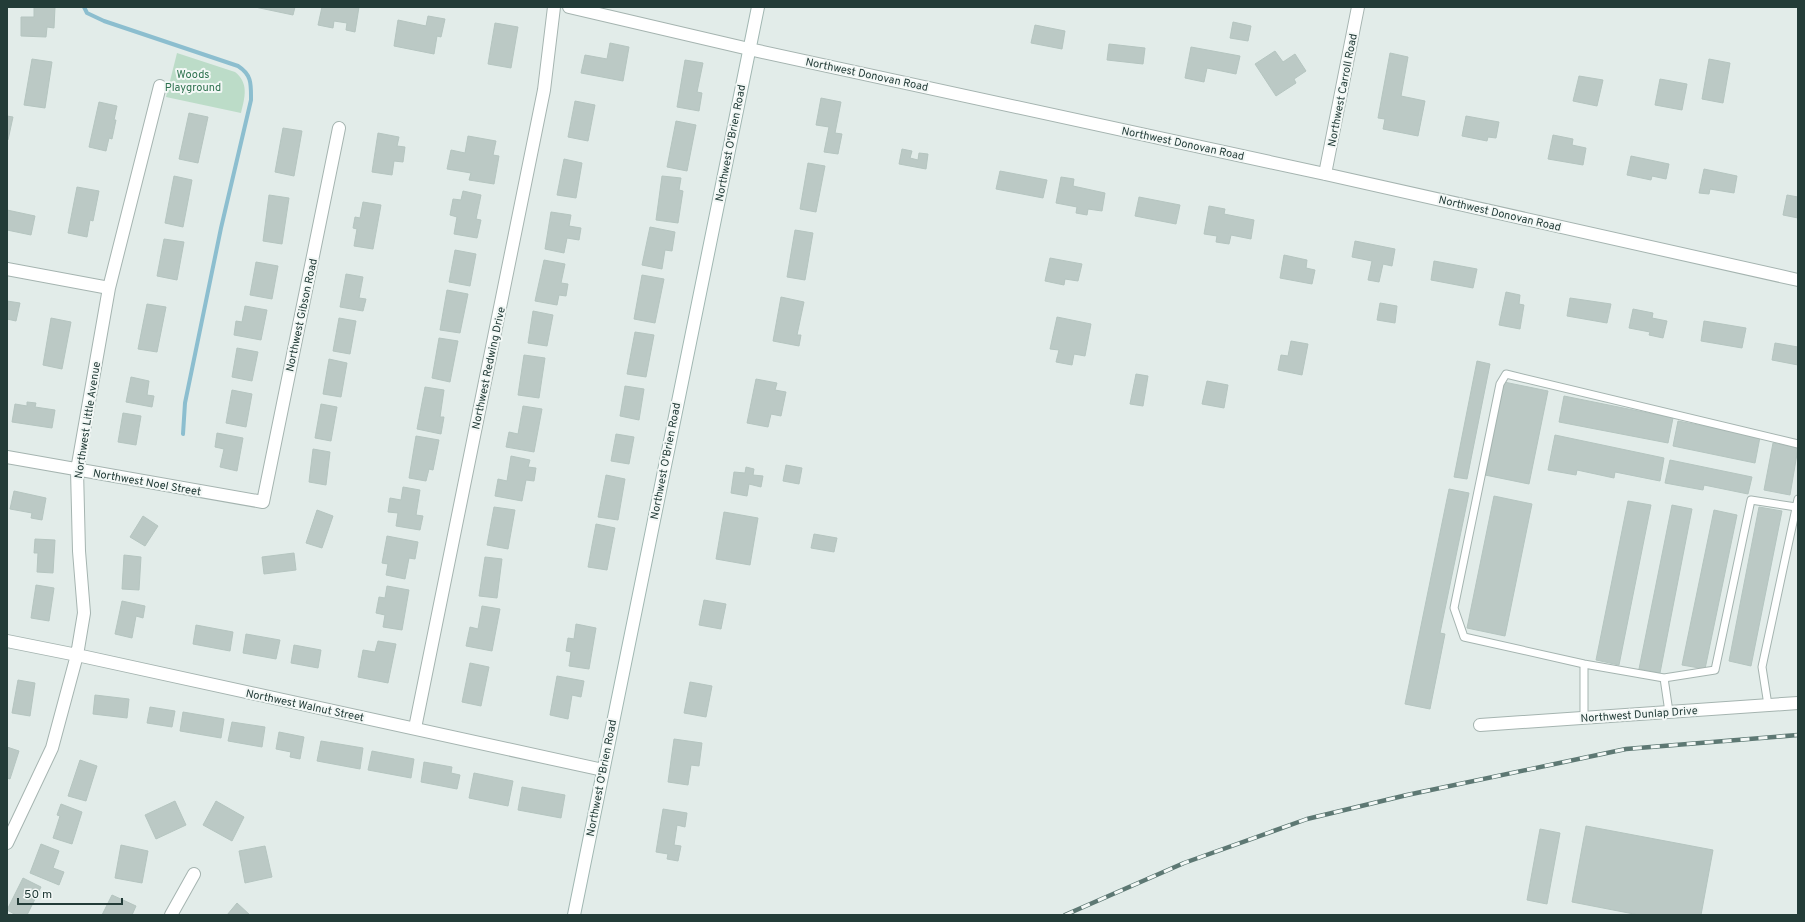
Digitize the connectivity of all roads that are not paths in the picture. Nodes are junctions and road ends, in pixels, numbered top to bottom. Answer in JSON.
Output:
{"nodes":[{"id":1,"x":554,"y":7,"type":"edge"},
{"id":2,"x":569,"y":7,"type":"edge"},
{"id":3,"x":758,"y":7,"type":"edge"},
{"id":4,"x":1358,"y":7,"type":"edge"},
{"id":5,"x":749,"y":49,"type":"junction"},
{"id":6,"x":160,"y":86,"type":"dead end"},
{"id":7,"x":340,"y":128,"type":"dead end"},
{"id":8,"x":1326,"y":174,"type":"junction"},
{"id":9,"x":7,"y":269,"type":"edge"},
{"id":10,"x":1798,"y":280,"type":"edge"},
{"id":11,"x":109,"y":288,"type":"junction"},
{"id":12,"x":1798,"y":444,"type":"edge"},
{"id":13,"x":7,"y":456,"type":"edge"},
{"id":14,"x":77,"y":470,"type":"junction"},
{"id":15,"x":1798,"y":499,"type":"edge"},
{"id":16,"x":263,"y":502,"type":"joint"},
{"id":17,"x":1796,"y":507,"type":"junction"},
{"id":18,"x":7,"y":641,"type":"edge"},
{"id":19,"x":77,"y":655,"type":"junction"},
{"id":20,"x":1584,"y":664,"type":"junction"},
{"id":21,"x":1664,"y":678,"type":"junction"},
{"id":22,"x":1798,"y":703,"type":"edge"},
{"id":23,"x":1768,"y":705,"type":"junction"},
{"id":24,"x":1669,"y":712,"type":"junction"},
{"id":25,"x":1584,"y":718,"type":"junction"},
{"id":26,"x":1480,"y":725,"type":"dead end"},
{"id":27,"x":414,"y":728,"type":"junction"},
{"id":28,"x":603,"y":770,"type":"junction"},
{"id":29,"x":7,"y":842,"type":"edge"},
{"id":30,"x":194,"y":874,"type":"dead end"},
{"id":31,"x":171,"y":915,"type":"edge"},
{"id":32,"x":574,"y":915,"type":"edge"}],
"edges":[{"from":1,"to":27,"type":"street","name":"Northwest Redwing Drive"},
{"from":2,"to":5,"type":"street","name":"Northwest Donovan Road"},
{"from":3,"to":5,"type":"street","name":"Northwest O'Brien Road"},
{"from":4,"to":8,"type":"street","name":"Northwest Carroll Road"},
{"from":5,"to":8,"type":"street","name":"Northwest Donovan Road"},
{"from":5,"to":28,"type":"street","name":"Northwest O'Brien Road"},
{"from":6,"to":11,"type":"street","name":"Northwest Little Avenue"},
{"from":7,"to":16,"type":"street","name":"Northwest Gibson Road"},
{"from":8,"to":10,"type":"street","name":"Northwest Donovan Road"},
{"from":9,"to":11,"type":"street"},
{"from":11,"to":14,"type":"street","name":"Northwest Little Avenue"},
{"from":12,"to":20,"type":"lane"},
{"from":13,"to":14,"type":"street","name":"Northwest Noel Street"},
{"from":14,"to":16,"type":"street","name":"Northwest Noel Street"},
{"from":14,"to":19,"type":"street","name":"Northwest Little Avenue"},
{"from":15,"to":17,"type":"lane"},
{"from":17,"to":21,"type":"lane"},
{"from":17,"to":23,"type":"lane"},
{"from":18,"to":19,"type":"street","name":"Northwest Walnut Street"},
{"from":19,"to":27,"type":"street","name":"Northwest Walnut Street"},
{"from":19,"to":29,"type":"street","name":"Northwest Little Avenue"},
{"from":20,"to":21,"type":"lane"},
{"from":20,"to":25,"type":"lane"},
{"from":21,"to":24,"type":"lane"},
{"from":22,"to":23,"type":"street","name":"Northwest Dunlap Drive"},
{"from":23,"to":24,"type":"street","name":"Northwest Dunlap Drive"},
{"from":24,"to":25,"type":"street","name":"Northwest Dunlap Drive"},
{"from":25,"to":26,"type":"street","name":"Northwest Dunlap Drive"},
{"from":27,"to":28,"type":"street","name":"Northwest Walnut Street"},
{"from":28,"to":32,"type":"street","name":"Northwest O'Brien Road"},
{"from":30,"to":31,"type":"street"}]}
